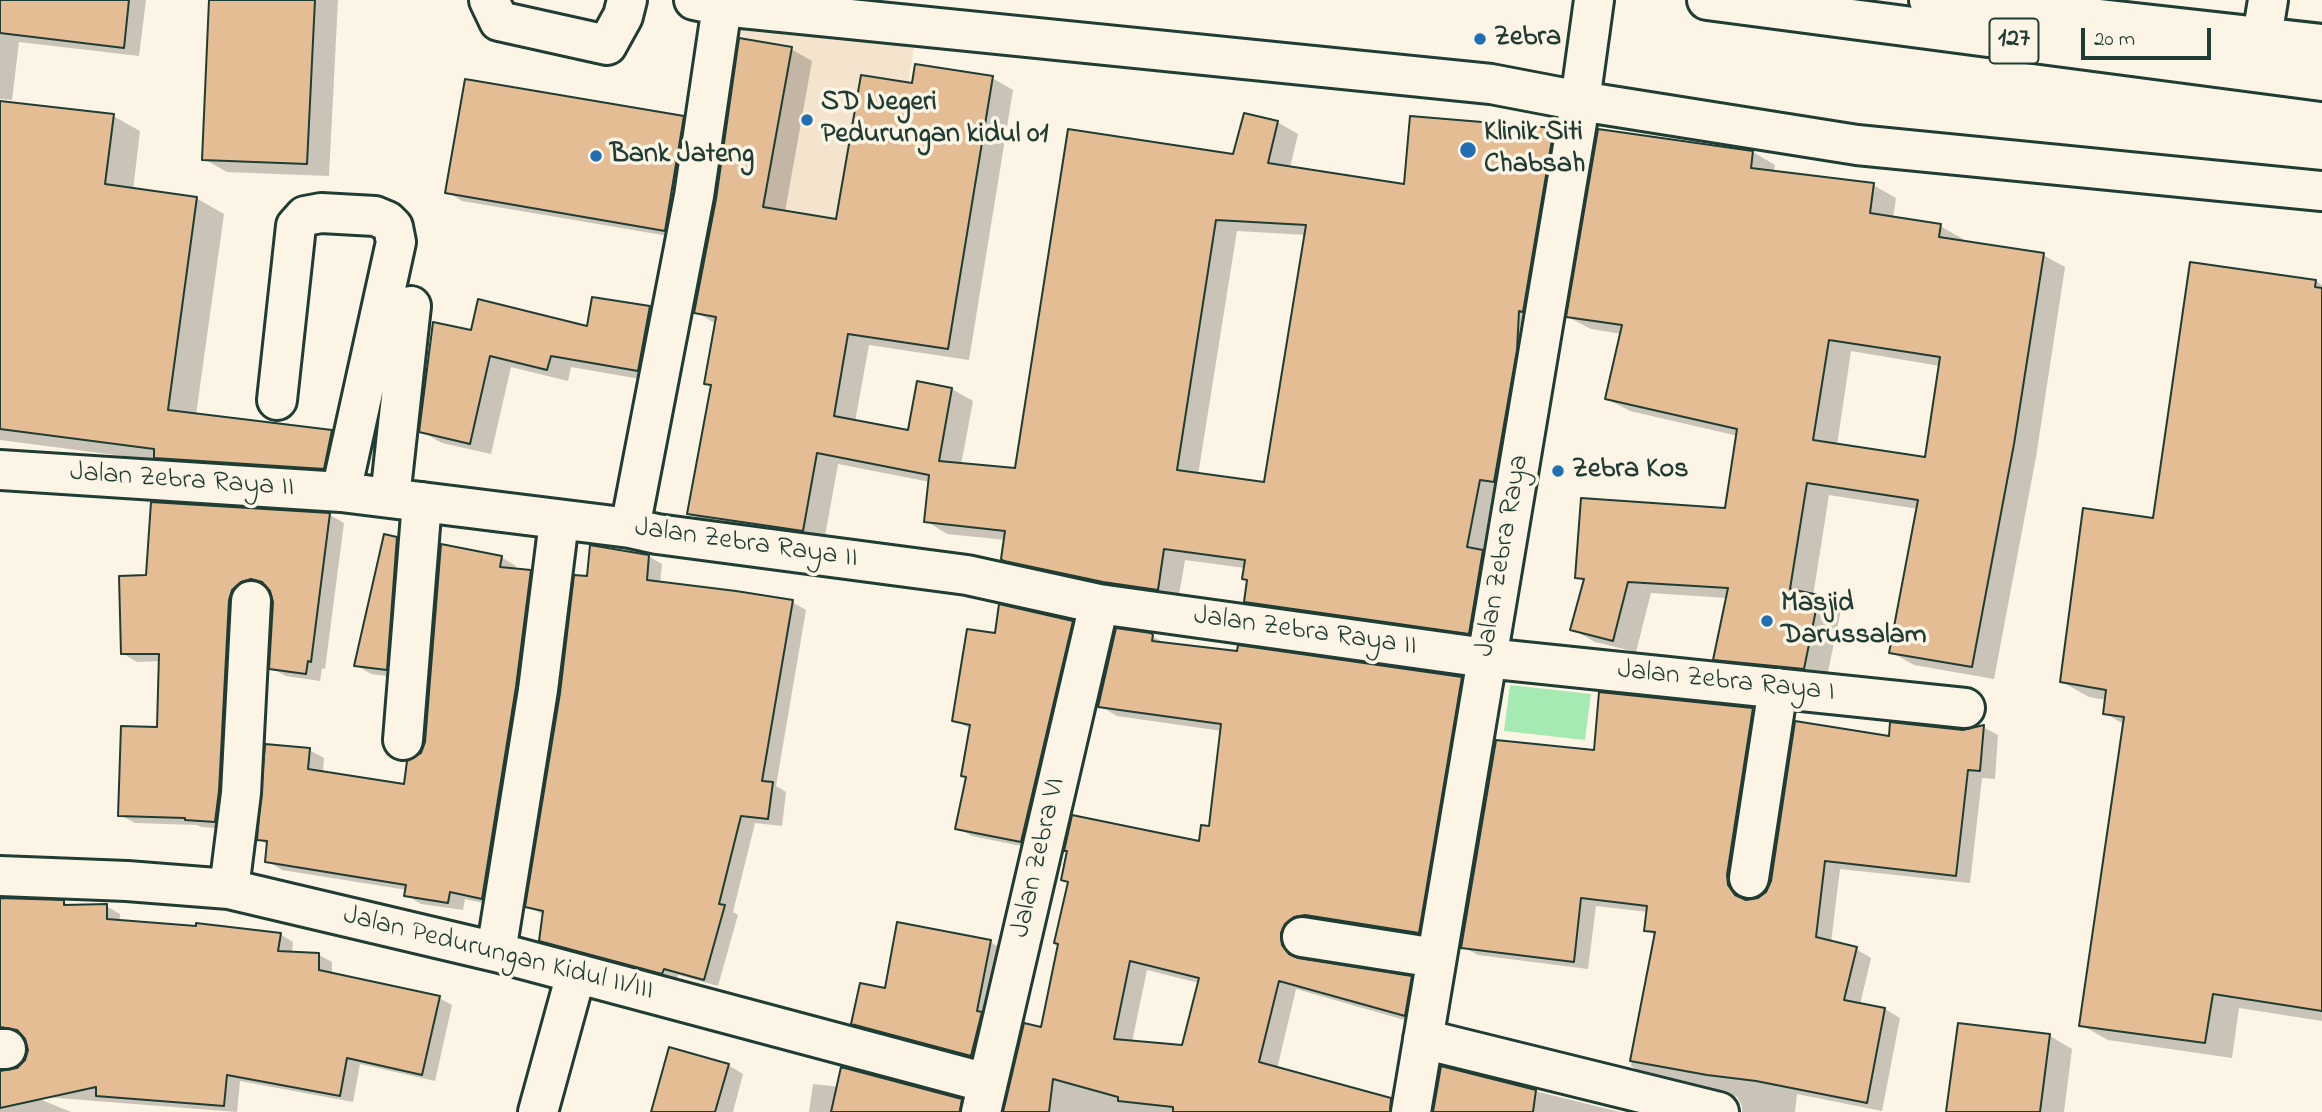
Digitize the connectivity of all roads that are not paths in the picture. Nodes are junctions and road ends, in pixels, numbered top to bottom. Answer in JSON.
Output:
{"nodes":[{"id":1,"x":489,"y":0,"type":"edge"},
{"id":2,"x":627,"y":0,"type":"edge"},
{"id":3,"x":1594,"y":0,"type":"edge"},
{"id":4,"x":1707,"y":0,"type":"edge"},
{"id":5,"x":1929,"y":0,"type":"edge"},
{"id":6,"x":2268,"y":0,"type":"edge"},
{"id":7,"x":708,"y":3,"type":"edge"},
{"id":8,"x":2262,"y":37,"type":"junction"},
{"id":9,"x":2322,"y":44,"type":"edge"},
{"id":10,"x":2322,"y":81,"type":"edge"},
{"id":11,"x":1580,"y":101,"type":"junction"},
{"id":12,"x":2322,"y":191,"type":"edge"},
{"id":13,"x":411,"y":306,"type":"dead end"},
{"id":14,"x":277,"y":400,"type":"dead end"},
{"id":15,"x":0,"y":470,"type":"edge"},
{"id":16,"x":341,"y":492,"type":"junction"},
{"id":17,"x":406,"y":500,"type":"junction"},
{"id":18,"x":559,"y":521,"type":"junction"},
{"id":19,"x":630,"y":528,"type":"junction"},
{"id":20,"x":251,"y":601,"type":"dead end"},
{"id":21,"x":1100,"y":604,"type":"junction"},
{"id":22,"x":1486,"y":658,"type":"junction"},
{"id":23,"x":1778,"y":688,"type":"junction"},
{"id":24,"x":1965,"y":708,"type":"dead end"},
{"id":25,"x":403,"y":740,"type":"dead end"},
{"id":26,"x":0,"y":876,"type":"edge"},
{"id":27,"x":1749,"y":878,"type":"dead end"},
{"id":28,"x":229,"y":890,"type":"junction"},
{"id":29,"x":1301,"y":937,"type":"dead end"},
{"id":30,"x":496,"y":952,"type":"junction"},
{"id":31,"x":1436,"y":958,"type":"junction"},
{"id":32,"x":576,"y":974,"type":"junction"},
{"id":33,"x":1423,"y":1039,"type":"junction"},
{"id":34,"x":984,"y":1098,"type":"edge"},
{"id":35,"x":538,"y":1112,"type":"edge"},
{"id":36,"x":1411,"y":1112,"type":"edge"},
{"id":37,"x":1719,"y":1112,"type":"edge"}],
"edges":[{"from":1,"to":2,"type":"street"},
{"from":3,"to":11,"type":"street","name":"Jalan Zebra Raya"},
{"from":4,"to":10,"type":"street","number":"127"},
{"from":5,"to":8,"type":"street","number":"127"},
{"from":6,"to":8,"type":"street"},
{"from":7,"to":11,"type":"street"},
{"from":7,"to":19,"type":"street"},
{"from":8,"to":9,"type":"street","number":"127"},
{"from":11,"to":12,"type":"street"},
{"from":11,"to":22,"type":"street","name":"Jalan Zebra Raya"},
{"from":13,"to":17,"type":"street"},
{"from":14,"to":16,"type":"street"},
{"from":15,"to":16,"type":"street","name":"Jalan Zebra Raya II"},
{"from":16,"to":17,"type":"street","name":"Jalan Zebra Raya II"},
{"from":17,"to":18,"type":"street","name":"Jalan Zebra Raya II"},
{"from":17,"to":25,"type":"street"},
{"from":18,"to":19,"type":"street","name":"Jalan Zebra Raya II"},
{"from":18,"to":30,"type":"street"},
{"from":19,"to":21,"type":"street","name":"Jalan Zebra Raya II"},
{"from":20,"to":28,"type":"street"},
{"from":21,"to":22,"type":"street","name":"Jalan Zebra Raya II"},
{"from":21,"to":34,"type":"street","name":"Jalan Zebra VI"},
{"from":22,"to":23,"type":"street","name":"Jalan Zebra Raya I"},
{"from":22,"to":31,"type":"street","name":"Jalan Zebra Raya"},
{"from":23,"to":24,"type":"street","name":"Jalan Zebra Raya I"},
{"from":23,"to":27,"type":"street"},
{"from":26,"to":28,"type":"street","name":"Jalan Pedurungan Kidul II/III"},
{"from":28,"to":30,"type":"street","name":"Jalan Pedurungan Kidul II/III"},
{"from":29,"to":31,"type":"street"},
{"from":30,"to":32,"type":"street","name":"Jalan Pedurungan Kidul II/III"},
{"from":31,"to":33,"type":"street","name":"Jalan Zebra Raya"},
{"from":32,"to":34,"type":"street","name":"Jalan Pedurungan Kidul II/III"},
{"from":32,"to":35,"type":"street"},
{"from":33,"to":36,"type":"street","name":"Jalan Zebra Raya"},
{"from":33,"to":37,"type":"street"}]}
